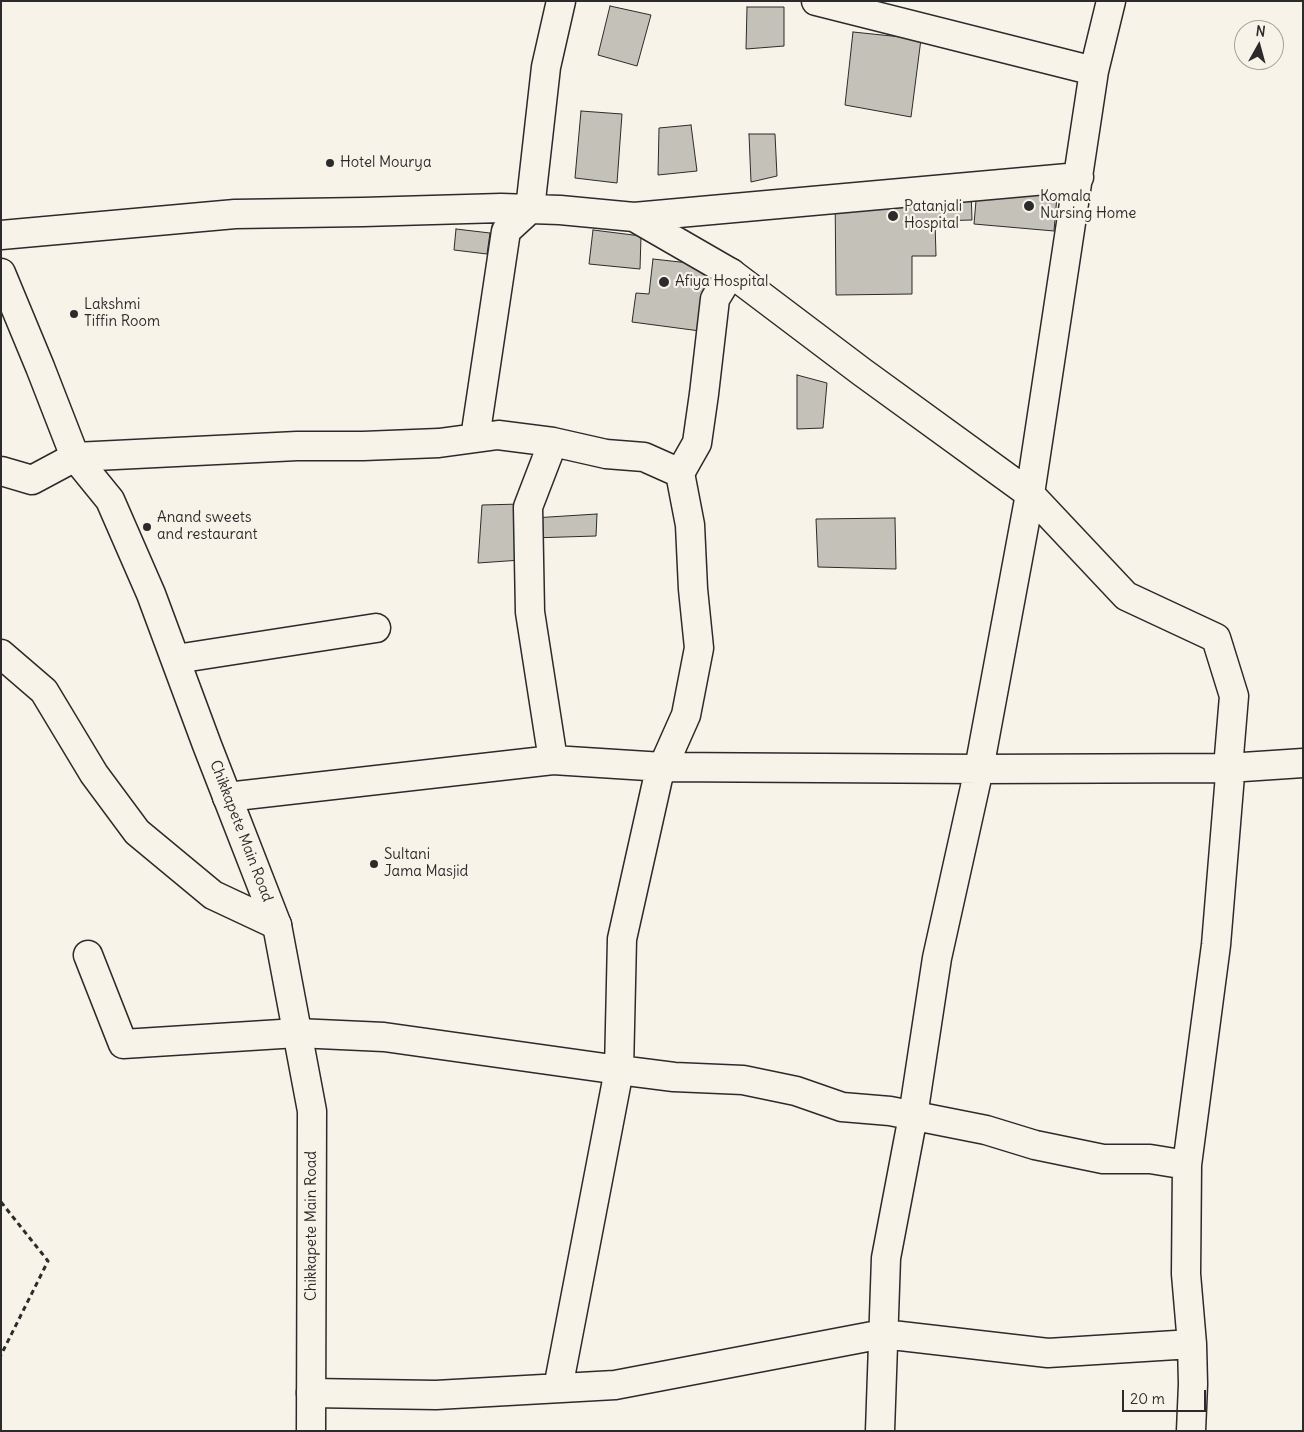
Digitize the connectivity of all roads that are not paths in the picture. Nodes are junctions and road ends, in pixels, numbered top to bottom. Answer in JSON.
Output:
{"nodes":[{"id":1,"x":562,"y":1,"type":"edge"},
{"id":2,"x":816,"y":1,"type":"edge"},
{"id":3,"x":1111,"y":1,"type":"edge"},
{"id":4,"x":1094,"y":71,"type":"junction"},
{"id":5,"x":1079,"y":177,"type":"junction"},
{"id":6,"x":530,"y":209,"type":"junction"},
{"id":7,"x":634,"y":217,"type":"junction"},
{"id":8,"x":1,"y":236,"type":"edge"},
{"id":9,"x":1,"y":273,"type":"edge"},
{"id":10,"x":731,"y":273,"type":"junction"},
{"id":11,"x":475,"y":438,"type":"junction"},
{"id":12,"x":553,"y":442,"type":"junction"},
{"id":13,"x":75,"y":457,"type":"junction"},
{"id":14,"x":1,"y":471,"type":"edge"},
{"id":15,"x":680,"y":472,"type":"junction"},
{"id":16,"x":1030,"y":494,"type":"junction"},
{"id":17,"x":376,"y":628,"type":"dead end"},
{"id":18,"x":1,"y":654,"type":"edge"},
{"id":19,"x":176,"y":659,"type":"junction"},
{"id":20,"x":553,"y":760,"type":"junction"},
{"id":21,"x":1303,"y":763,"type":"edge"},
{"id":22,"x":663,"y":767,"type":"junction"},
{"id":23,"x":1228,"y":768,"type":"junction"},
{"id":24,"x":979,"y":769,"type":"junction"},
{"id":25,"x":227,"y":796,"type":"junction"},
{"id":26,"x":277,"y":925,"type":"junction"},
{"id":27,"x":88,"y":955,"type":"dead end"},
{"id":28,"x":297,"y":1032,"type":"junction"},
{"id":29,"x":619,"y":1070,"type":"junction"},
{"id":30,"x":913,"y":1116,"type":"junction"},
{"id":31,"x":1187,"y":1165,"type":"junction"},
{"id":32,"x":883,"y":1334,"type":"junction"},
{"id":33,"x":1192,"y":1344,"type":"junction"},
{"id":34,"x":558,"y":1388,"type":"junction"},
{"id":35,"x":311,"y":1393,"type":"junction"},
{"id":36,"x":311,"y":1431,"type":"edge"},
{"id":37,"x":880,"y":1431,"type":"edge"},
{"id":38,"x":1191,"y":1431,"type":"edge"}],
"edges":[{"from":1,"to":6,"type":"street"},
{"from":2,"to":4,"type":"street"},
{"from":3,"to":4,"type":"street"},
{"from":4,"to":5,"type":"street"},
{"from":5,"to":7,"type":"street"},
{"from":5,"to":16,"type":"street"},
{"from":6,"to":7,"type":"street"},
{"from":6,"to":8,"type":"street"},
{"from":6,"to":11,"type":"street"},
{"from":7,"to":10,"type":"street"},
{"from":9,"to":13,"type":"street","name":"Chikkapete Main Road"},
{"from":10,"to":15,"type":"street"},
{"from":10,"to":16,"type":"street"},
{"from":11,"to":12,"type":"street"},
{"from":11,"to":13,"type":"street"},
{"from":12,"to":15,"type":"street"},
{"from":12,"to":20,"type":"street"},
{"from":13,"to":14,"type":"street"},
{"from":13,"to":19,"type":"street","name":"Chikkapete Main Road"},
{"from":15,"to":22,"type":"street"},
{"from":16,"to":23,"type":"street"},
{"from":16,"to":24,"type":"street"},
{"from":17,"to":19,"type":"street"},
{"from":18,"to":26,"type":"street"},
{"from":19,"to":25,"type":"street","name":"Chikkapete Main Road"},
{"from":20,"to":22,"type":"street"},
{"from":20,"to":25,"type":"street"},
{"from":21,"to":23,"type":"street"},
{"from":22,"to":24,"type":"street"},
{"from":22,"to":29,"type":"street"},
{"from":23,"to":24,"type":"street"},
{"from":23,"to":31,"type":"street"},
{"from":24,"to":30,"type":"street"},
{"from":25,"to":26,"type":"street","name":"Chikkapete Main Road"},
{"from":26,"to":28,"type":"street","name":"Chikkapete Main Road"},
{"from":27,"to":28,"type":"street"},
{"from":28,"to":29,"type":"street"},
{"from":28,"to":35,"type":"street","name":"Chikkapete Main Road"},
{"from":29,"to":30,"type":"street"},
{"from":29,"to":34,"type":"street"},
{"from":30,"to":31,"type":"street"},
{"from":30,"to":32,"type":"street"},
{"from":31,"to":33,"type":"street"},
{"from":32,"to":33,"type":"street"},
{"from":32,"to":34,"type":"street"},
{"from":32,"to":37,"type":"street"},
{"from":33,"to":38,"type":"street"},
{"from":34,"to":35,"type":"street"},
{"from":35,"to":36,"type":"street","name":"Chikkapete Main Road"}]}
